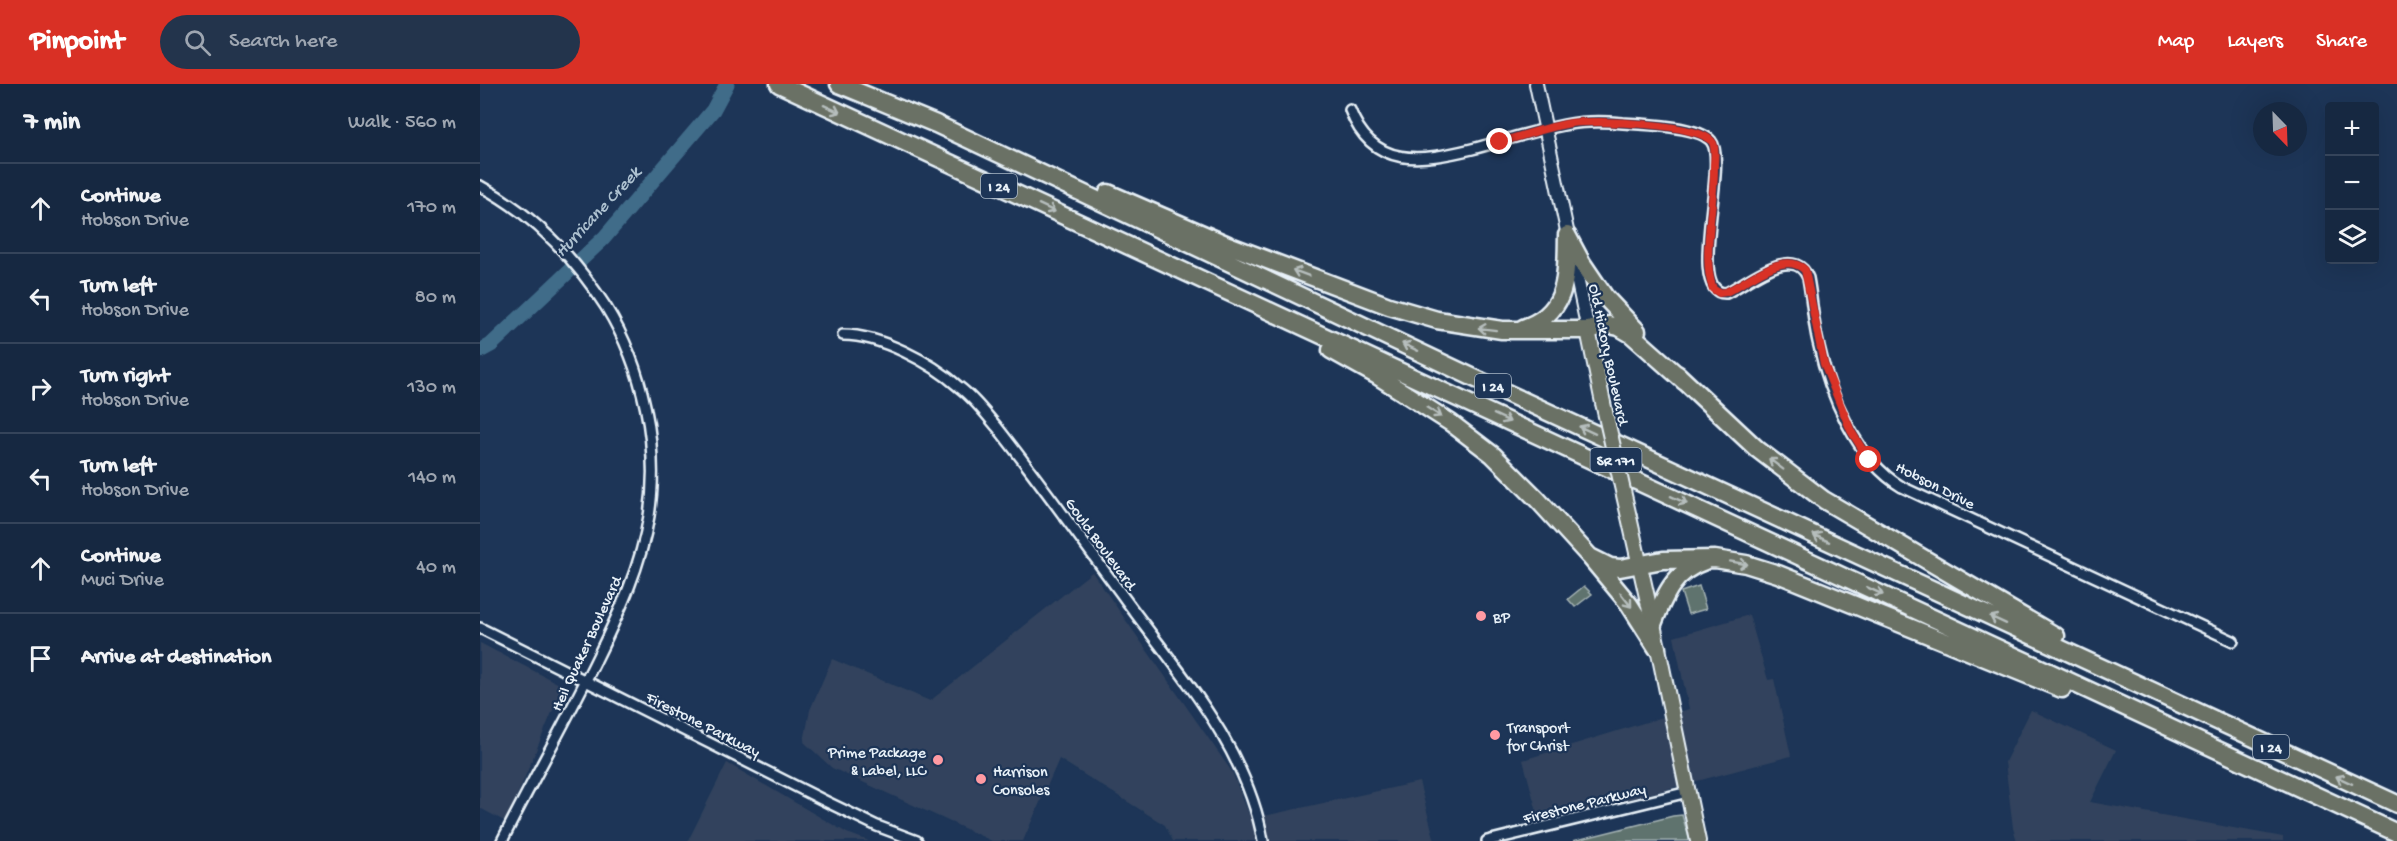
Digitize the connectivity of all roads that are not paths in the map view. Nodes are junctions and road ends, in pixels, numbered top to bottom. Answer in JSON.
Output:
{"nodes":[{"id":1,"x":779,"y":84,"type":"edge"},
{"id":2,"x":839,"y":84,"type":"edge"},
{"id":3,"x":1536,"y":84,"type":"edge"},
{"id":4,"x":1350,"y":110,"type":"dead end"},
{"id":5,"x":936,"y":124,"type":"junction"},
{"id":6,"x":1545,"y":130,"type":"junction"},
{"id":7,"x":480,"y":186,"type":"edge"},
{"id":8,"x":1568,"y":235,"type":"junction"},
{"id":9,"x":1220,"y":288,"type":"junction"},
{"id":10,"x":1588,"y":330,"type":"junction"},
{"id":11,"x":1512,"y":331,"type":"junction"},
{"id":12,"x":843,"y":335,"type":"dead end"},
{"id":13,"x":1685,"y":382,"type":"junction"},
{"id":14,"x":1590,"y":557,"type":"junction"},
{"id":15,"x":1715,"y":559,"type":"junction"},
{"id":16,"x":1640,"y":564,"type":"junction"},
{"id":17,"x":1653,"y":624,"type":"junction"},
{"id":18,"x":480,"y":628,"type":"edge"},
{"id":19,"x":2233,"y":641,"type":"dead end"},
{"id":20,"x":1657,"y":648,"type":"junction"},
{"id":21,"x":586,"y":681,"type":"junction"},
{"id":22,"x":2146,"y":689,"type":"junction"},
{"id":23,"x":2264,"y":771,"type":"junction"},
{"id":24,"x":1688,"y":792,"type":"junction"},
{"id":25,"x":2397,"y":804,"type":"edge"},
{"id":26,"x":2397,"y":832,"type":"edge"},
{"id":27,"x":502,"y":841,"type":"edge"},
{"id":28,"x":917,"y":841,"type":"edge"},
{"id":29,"x":1263,"y":841,"type":"edge"},
{"id":30,"x":1487,"y":841,"type":"edge"},
{"id":31,"x":1698,"y":841,"type":"edge"}],
"edges":[{"from":1,"to":9,"type":"highway","number":"I 24","one_way":true},
{"from":2,"to":5,"type":"highway","number":"I 24"},
{"from":3,"to":6,"type":"main road","name":"Old Hickory Boulevard"},
{"from":4,"to":6,"type":"street"},
{"from":11,"to":5,"type":"highway","one_way":true},
{"from":22,"to":5,"type":"highway","number":"I 24","one_way":true},
{"from":6,"to":8,"type":"main road","name":"Old Hickory Boulevard"},
{"from":6,"to":19,"type":"street","name":"Hobson Drive"},
{"from":7,"to":21,"type":"street","name":"Heil Quaker Boulevard"},
{"from":8,"to":10,"type":"main road","name":"Old Hickory Boulevard"},
{"from":8,"to":11,"type":"highway"},
{"from":8,"to":13,"type":"highway"},
{"from":9,"to":14,"type":"highway","one_way":true},
{"from":9,"to":23,"type":"highway","number":"I 24","one_way":true},
{"from":10,"to":11,"type":"highway"},
{"from":10,"to":13,"type":"highway"},
{"from":10,"to":16,"type":"main road","name":"Old Hickory Boulevard","number":"SR 171","bridge":true},
{"from":12,"to":29,"type":"street","name":"Gould Boulevard"},
{"from":22,"to":13,"type":"highway","one_way":true},
{"from":14,"to":16,"type":"highway"},
{"from":14,"to":20,"type":"highway","one_way":true},
{"from":15,"to":16,"type":"highway"},
{"from":15,"to":17,"type":"highway"},
{"from":15,"to":23,"type":"highway","one_way":true},
{"from":16,"to":17,"type":"main road","name":"Old Hickory Boulevard","number":"SR 171"},
{"from":17,"to":20,"type":"main road","name":"Old Hickory Boulevard","number":"SR 171"},
{"from":18,"to":21,"type":"street","name":"Firestone Parkway"},
{"from":20,"to":24,"type":"main road","name":"Old Hickory Boulevard","number":"SR 171"},
{"from":21,"to":27,"type":"street","name":"Heil Quaker Boulevard"},
{"from":21,"to":28,"type":"street","name":"Firestone Parkway"},
{"from":25,"to":22,"type":"highway","number":"I 24","one_way":true},
{"from":23,"to":26,"type":"highway","number":"I 24"},
{"from":24,"to":30,"type":"street","name":"Firestone Parkway"},
{"from":24,"to":31,"type":"main road","name":"Old Hickory Boulevard","number":"SR 171"}]}
